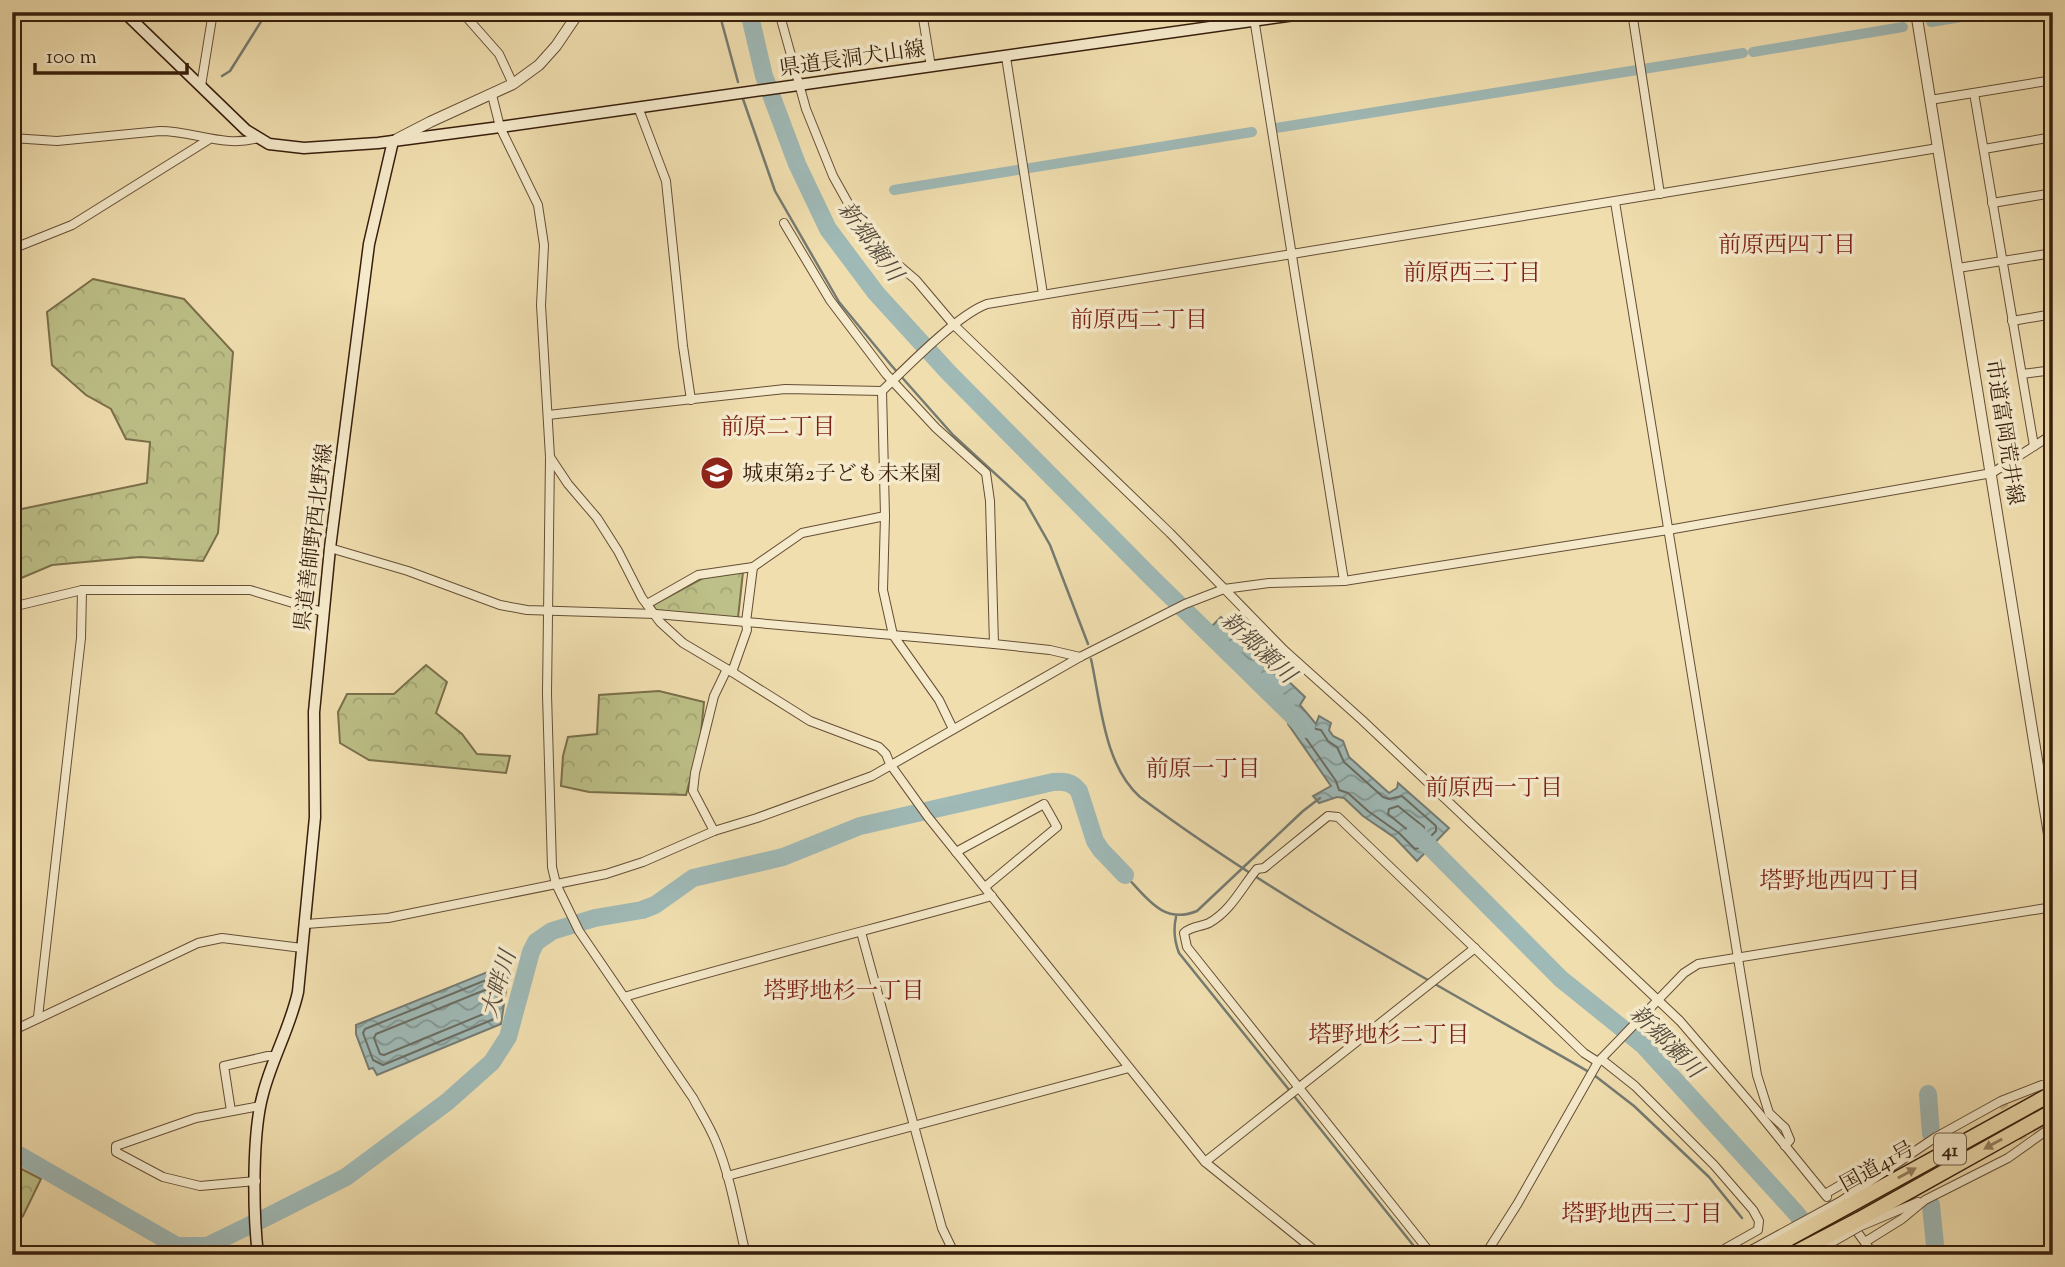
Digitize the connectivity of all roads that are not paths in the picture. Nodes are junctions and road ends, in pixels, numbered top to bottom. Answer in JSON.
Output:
{"nodes":[{"id":1,"x":124,"y":12,"type":"edge"},
{"id":2,"x":213,"y":12,"type":"edge"},
{"id":3,"x":462,"y":12,"type":"edge"},
{"id":4,"x":579,"y":12,"type":"edge"},
{"id":5,"x":779,"y":12,"type":"edge"},
{"id":6,"x":922,"y":12,"type":"edge"},
{"id":7,"x":1316,"y":12,"type":"edge"},
{"id":8,"x":1632,"y":12,"type":"edge"},
{"id":9,"x":1916,"y":12,"type":"edge"},
{"id":10,"x":1254,"y":17,"type":"edge"},
{"id":11,"x":1006,"y":57,"type":"junction"},
{"id":12,"x":930,"y":67,"type":"junction"},
{"id":13,"x":2053,"y":80,"type":"edge"},
{"id":14,"x":513,"y":84,"type":"junction"},
{"id":15,"x":799,"y":85,"type":"junction"},
{"id":16,"x":203,"y":88,"type":"junction"},
{"id":17,"x":1974,"y":93,"type":"junction"},
{"id":18,"x":492,"y":95,"type":"junction"},
{"id":19,"x":1930,"y":100,"type":"junction"},
{"id":20,"x":638,"y":107,"type":"junction"},
{"id":21,"x":500,"y":127,"type":"junction"},
{"id":22,"x":12,"y":138,"type":"edge"},
{"id":23,"x":258,"y":138,"type":"junction"},
{"id":24,"x":2053,"y":138,"type":"edge"},
{"id":25,"x":208,"y":140,"type":"junction"},
{"id":26,"x":393,"y":141,"type":"junction"},
{"id":27,"x":1938,"y":148,"type":"junction"},
{"id":28,"x":1984,"y":149,"type":"junction"},
{"id":29,"x":2053,"y":193,"type":"edge"},
{"id":30,"x":1660,"y":194,"type":"junction"},
{"id":31,"x":1615,"y":202,"type":"junction"},
{"id":32,"x":1992,"y":203,"type":"junction"},
{"id":33,"x":784,"y":223,"type":"dead end"},
{"id":34,"x":12,"y":249,"type":"edge"},
{"id":35,"x":2053,"y":253,"type":"edge"},
{"id":36,"x":1291,"y":254,"type":"junction"},
{"id":37,"x":2002,"y":262,"type":"junction"},
{"id":38,"x":1958,"y":268,"type":"junction"},
{"id":39,"x":1043,"y":294,"type":"junction"},
{"id":40,"x":2053,"y":314,"type":"edge"},
{"id":41,"x":2012,"y":321,"type":"junction"},
{"id":42,"x":954,"y":324,"type":"junction"},
{"id":43,"x":2053,"y":370,"type":"edge"},
{"id":44,"x":2022,"y":374,"type":"junction"},
{"id":45,"x":893,"y":380,"type":"junction"},
{"id":46,"x":882,"y":391,"type":"junction"},
{"id":47,"x":691,"y":400,"type":"junction"},
{"id":48,"x":548,"y":415,"type":"junction"},
{"id":49,"x":2053,"y":434,"type":"edge"},
{"id":50,"x":2034,"y":446,"type":"junction"},
{"id":51,"x":550,"y":457,"type":"junction"},
{"id":52,"x":1992,"y":473,"type":"junction"},
{"id":53,"x":885,"y":516,"type":"junction"},
{"id":54,"x":1668,"y":530,"type":"junction"},
{"id":55,"x":330,"y":548,"type":"junction"},
{"id":56,"x":752,"y":567,"type":"junction"},
{"id":57,"x":1344,"y":580,"type":"junction"},
{"id":58,"x":1224,"y":589,"type":"junction"},
{"id":59,"x":82,"y":590,"type":"junction"},
{"id":60,"x":647,"y":604,"type":"junction"},
{"id":61,"x":12,"y":607,"type":"edge"},
{"id":62,"x":548,"y":611,"type":"junction"},
{"id":63,"x":323,"y":612,"type":"junction"},
{"id":64,"x":656,"y":614,"type":"junction"},
{"id":65,"x":746,"y":622,"type":"junction"},
{"id":66,"x":892,"y":635,"type":"junction"},
{"id":67,"x":994,"y":644,"type":"junction"},
{"id":68,"x":1080,"y":656,"type":"junction"},
{"id":69,"x":730,"y":671,"type":"junction"},
{"id":70,"x":953,"y":729,"type":"junction"},
{"id":71,"x":890,"y":764,"type":"junction"},
{"id":72,"x":714,"y":831,"type":"junction"},
{"id":73,"x":956,"y":852,"type":"junction"},
{"id":74,"x":2053,"y":859,"type":"edge"},
{"id":75,"x":556,"y":884,"type":"junction"},
{"id":76,"x":985,"y":887,"type":"junction"},
{"id":77,"x":992,"y":896,"type":"junction"},
{"id":78,"x":2053,"y":907,"type":"edge"},
{"id":79,"x":306,"y":924,"type":"junction"},
{"id":80,"x":862,"y":932,"type":"junction"},
{"id":81,"x":302,"y":948,"type":"junction"},
{"id":82,"x":1475,"y":948,"type":"junction"},
{"id":83,"x":1737,"y":958,"type":"junction"},
{"id":84,"x":624,"y":997,"type":"junction"},
{"id":85,"x":1657,"y":1001,"type":"junction"},
{"id":86,"x":38,"y":1017,"type":"junction"},
{"id":87,"x":12,"y":1031,"type":"edge"},
{"id":88,"x":276,"y":1056,"type":"junction"},
{"id":89,"x":1598,"y":1063,"type":"junction"},
{"id":90,"x":1129,"y":1068,"type":"junction"},
{"id":91,"x":1298,"y":1087,"type":"junction"},
{"id":92,"x":2047,"y":1089,"type":"edge"},
{"id":93,"x":260,"y":1106,"type":"junction"},
{"id":94,"x":232,"y":1111,"type":"junction"},
{"id":95,"x":2053,"y":1111,"type":"edge"},
{"id":96,"x":913,"y":1126,"type":"junction"},
{"id":97,"x":2053,"y":1126,"type":"edge"},
{"id":98,"x":1785,"y":1146,"type":"junction"},
{"id":99,"x":1205,"y":1162,"type":"junction"},
{"id":100,"x":1890,"y":1168,"type":"junction"},
{"id":101,"x":727,"y":1176,"type":"junction"},
{"id":102,"x":256,"y":1181,"type":"junction"},
{"id":103,"x":1925,"y":1200,"type":"junction"},
{"id":104,"x":1845,"y":1204,"type":"junction"},
{"id":105,"x":1859,"y":1226,"type":"junction"},
{"id":106,"x":1865,"y":1242,"type":"junction"},
{"id":107,"x":1756,"y":1252,"type":"edge"},
{"id":108,"x":258,"y":1255,"type":"edge"},
{"id":109,"x":746,"y":1255,"type":"edge"},
{"id":110,"x":955,"y":1255,"type":"edge"},
{"id":111,"x":1317,"y":1255,"type":"edge"},
{"id":112,"x":1432,"y":1255,"type":"edge"},
{"id":113,"x":1485,"y":1255,"type":"edge"},
{"id":114,"x":1719,"y":1255,"type":"edge"},
{"id":115,"x":1731,"y":1255,"type":"edge"},
{"id":116,"x":1791,"y":1255,"type":"edge"},
{"id":117,"x":1810,"y":1255,"type":"edge"},
{"id":118,"x":1874,"y":1255,"type":"edge"}],
"edges":[{"from":1,"to":16,"type":"main road"},
{"from":2,"to":16,"type":"street"},
{"from":3,"to":14,"type":"street"},
{"from":4,"to":14,"type":"street"},
{"from":5,"to":15,"type":"street"},
{"from":6,"to":12,"type":"street"},
{"from":7,"to":10,"type":"main road","name":"県道長洞犬山線"},
{"from":8,"to":30,"type":"street"},
{"from":9,"to":19,"type":"street","name":"市道富岡荒井線"},
{"from":10,"to":11,"type":"main road","name":"県道長洞犬山線"},
{"from":10,"to":36,"type":"street"},
{"from":11,"to":12,"type":"main road","name":"県道長洞犬山線"},
{"from":11,"to":39,"type":"street"},
{"from":12,"to":15,"type":"main road","name":"県道長洞犬山線"},
{"from":13,"to":17,"type":"street"},
{"from":14,"to":18,"type":"street"},
{"from":15,"to":20,"type":"main road","name":"県道長洞犬山線"},
{"from":15,"to":42,"type":"street"},
{"from":16,"to":23,"type":"main road"},
{"from":17,"to":19,"type":"street"},
{"from":17,"to":28,"type":"street"},
{"from":18,"to":21,"type":"street"},
{"from":18,"to":26,"type":"street"},
{"from":19,"to":27,"type":"street","name":"市道富岡荒井線"},
{"from":20,"to":21,"type":"main road","name":"県道長洞犬山線"},
{"from":20,"to":47,"type":"street"},
{"from":21,"to":26,"type":"main road","name":"県道長洞犬山線"},
{"from":21,"to":48,"type":"street"},
{"from":22,"to":25,"type":"street"},
{"from":23,"to":25,"type":"street"},
{"from":23,"to":26,"type":"main road"},
{"from":24,"to":28,"type":"street"},
{"from":25,"to":34,"type":"street"},
{"from":26,"to":55,"type":"main road","name":"県道善師野西北野線"},
{"from":27,"to":30,"type":"street"},
{"from":27,"to":38,"type":"street","name":"市道富岡荒井線"},
{"from":28,"to":32,"type":"street"},
{"from":29,"to":32,"type":"street"},
{"from":30,"to":31,"type":"street"},
{"from":31,"to":36,"type":"street"},
{"from":31,"to":54,"type":"street"},
{"from":32,"to":37,"type":"street"},
{"from":33,"to":45,"type":"street"},
{"from":35,"to":37,"type":"street"},
{"from":36,"to":39,"type":"street"},
{"from":36,"to":57,"type":"street"},
{"from":37,"to":38,"type":"street"},
{"from":37,"to":41,"type":"street"},
{"from":38,"to":52,"type":"street","name":"市道富岡荒井線"},
{"from":39,"to":42,"type":"street"},
{"from":40,"to":41,"type":"street"},
{"from":41,"to":44,"type":"street"},
{"from":42,"to":45,"type":"street"},
{"from":42,"to":58,"type":"street"},
{"from":43,"to":44,"type":"street"},
{"from":44,"to":50,"type":"street"},
{"from":45,"to":46,"type":"street"},
{"from":45,"to":67,"type":"street"},
{"from":46,"to":47,"type":"street"},
{"from":46,"to":53,"type":"street"},
{"from":47,"to":48,"type":"street"},
{"from":48,"to":51,"type":"street"},
{"from":49,"to":50,"type":"street"},
{"from":50,"to":52,"type":"street"},
{"from":51,"to":60,"type":"street"},
{"from":51,"to":62,"type":"street"},
{"from":52,"to":54,"type":"street"},
{"from":52,"to":74,"type":"street","name":"市道富岡荒井線"},
{"from":53,"to":56,"type":"street"},
{"from":53,"to":66,"type":"street"},
{"from":54,"to":57,"type":"street"},
{"from":54,"to":83,"type":"street"},
{"from":55,"to":62,"type":"street"},
{"from":55,"to":63,"type":"main road","name":"県道善師野西北野線"},
{"from":56,"to":60,"type":"street"},
{"from":56,"to":65,"type":"street"},
{"from":57,"to":58,"type":"street"},
{"from":58,"to":68,"type":"street"},
{"from":58,"to":85,"type":"street"},
{"from":59,"to":61,"type":"street"},
{"from":59,"to":63,"type":"street"},
{"from":59,"to":86,"type":"street"},
{"from":60,"to":64,"type":"street"},
{"from":62,"to":64,"type":"street"},
{"from":62,"to":75,"type":"street"},
{"from":63,"to":79,"type":"main road","name":"県道善師野西北野線"},
{"from":64,"to":65,"type":"street"},
{"from":64,"to":69,"type":"street"},
{"from":65,"to":66,"type":"street"},
{"from":65,"to":69,"type":"street"},
{"from":66,"to":67,"type":"street"},
{"from":66,"to":70,"type":"street"},
{"from":67,"to":68,"type":"street"},
{"from":68,"to":70,"type":"street"},
{"from":69,"to":71,"type":"street"},
{"from":69,"to":72,"type":"street"},
{"from":70,"to":71,"type":"street"},
{"from":71,"to":72,"type":"street"},
{"from":71,"to":73,"type":"street"},
{"from":72,"to":75,"type":"street"},
{"from":73,"to":76,"type":"street"},
{"from":73,"to":76,"type":"street"},
{"from":75,"to":79,"type":"street"},
{"from":75,"to":84,"type":"street"},
{"from":76,"to":77,"type":"street"},
{"from":77,"to":80,"type":"street"},
{"from":77,"to":90,"type":"street"},
{"from":78,"to":83,"type":"street"},
{"from":79,"to":81,"type":"main road","name":"県道善師野西北野線"},
{"from":80,"to":84,"type":"street"},
{"from":80,"to":96,"type":"street"},
{"from":81,"to":86,"type":"street"},
{"from":81,"to":88,"type":"main road","name":"県道善師野西北野線"},
{"from":82,"to":89,"type":"street"},
{"from":82,"to":91,"type":"street"},
{"from":82,"to":91,"type":"street"},
{"from":83,"to":85,"type":"street"},
{"from":83,"to":98,"type":"street"},
{"from":84,"to":101,"type":"street"},
{"from":85,"to":89,"type":"street"},
{"from":85,"to":98,"type":"street"},
{"from":86,"to":87,"type":"street"},
{"from":88,"to":93,"type":"main road","name":"県道善師野西北野線"},
{"from":88,"to":94,"type":"street"},
{"from":89,"to":113,"type":"street"},
{"from":89,"to":114,"type":"street"},
{"from":90,"to":96,"type":"street"},
{"from":90,"to":99,"type":"street"},
{"from":91,"to":99,"type":"street"},
{"from":91,"to":112,"type":"street"},
{"from":92,"to":100,"type":"street"},
{"from":104,"to":92,"type":"highway","name":"国道41号","number":"41","one_way":true},
{"from":93,"to":94,"type":"street"},
{"from":93,"to":102,"type":"main road","name":"県道善師野西北野線"},
{"from":94,"to":102,"type":"street"},
{"from":95,"to":105,"type":"highway","name":"国道41号","number":"41","one_way":true},
{"from":96,"to":101,"type":"street"},
{"from":96,"to":110,"type":"street"},
{"from":97,"to":103,"type":"street"},
{"from":98,"to":100,"type":"street"},
{"from":99,"to":111,"type":"street"},
{"from":100,"to":104,"type":"street"},
{"from":101,"to":109,"type":"street"},
{"from":102,"to":108,"type":"main road","name":"県道善師野西北野線"},
{"from":103,"to":105,"type":"street"},
{"from":103,"to":106,"type":"street"},
{"from":104,"to":107,"type":"highway","name":"国道41号","number":"41","bridge":true},
{"from":105,"to":106,"type":"street"},
{"from":105,"to":116,"type":"highway","name":"国道41号","number":"41","bridge":true},
{"from":105,"to":117,"type":"street","bridge":true},
{"from":106,"to":118,"type":"street"},
{"from":107,"to":115,"type":"street"}]}
